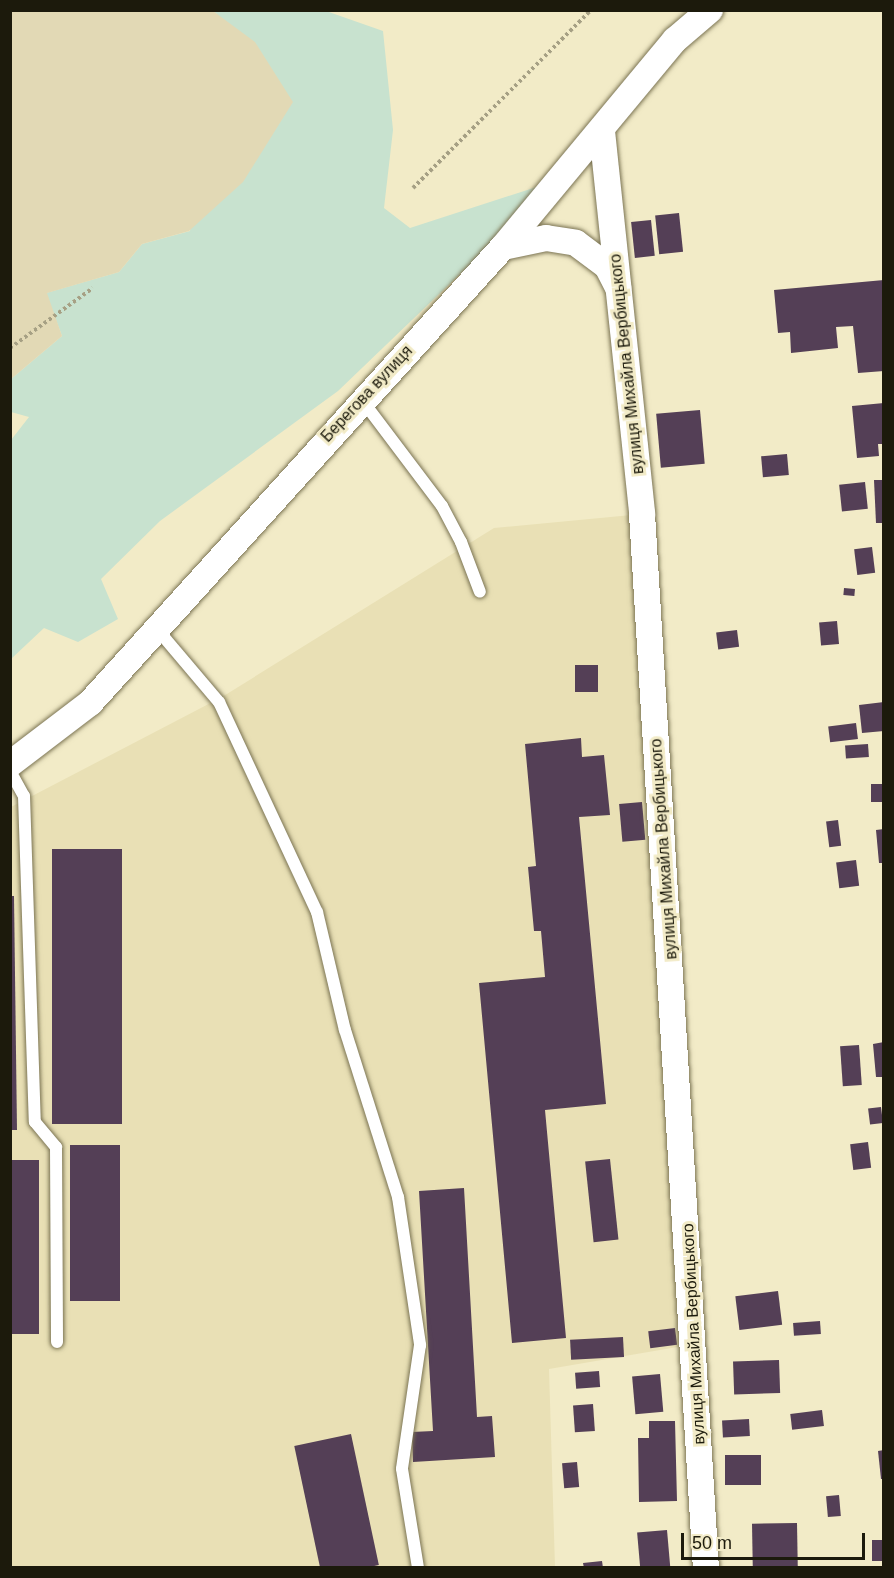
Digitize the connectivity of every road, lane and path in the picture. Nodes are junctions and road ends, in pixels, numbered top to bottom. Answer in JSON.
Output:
{"nodes":[{"id":1,"x":591,"y":10,"type":"edge"},
{"id":2,"x":710,"y":10,"type":"edge"},
{"id":3,"x":602,"y":131,"type":"junction"},
{"id":4,"x":413,"y":188,"type":"dead end"},
{"id":5,"x":502,"y":247,"type":"junction"},
{"id":6,"x":93,"y":288,"type":"dead end"},
{"id":7,"x":620,"y":292,"type":"junction"},
{"id":8,"x":10,"y":348,"type":"edge"},
{"id":9,"x":362,"y":400,"type":"junction"},
{"id":10,"x":480,"y":592,"type":"dead end"},
{"id":11,"x":157,"y":629,"type":"junction"},
{"id":12,"x":10,"y":764,"type":"edge"},
{"id":13,"x":10,"y":771,"type":"edge"},
{"id":14,"x":57,"y":1342,"type":"dead end"},
{"id":15,"x":418,"y":1568,"type":"edge"},
{"id":16,"x":706,"y":1568,"type":"edge"}],
"edges":[{"from":1,"to":4,"type":"path"},
{"from":2,"to":3,"type":"street","name":"Берегова вулиця"},
{"from":3,"to":5,"type":"street","name":"Берегова вулиця"},
{"from":3,"to":7,"type":"street","name":"вулиця Михайла Вербицького"},
{"from":5,"to":7,"type":"street"},
{"from":5,"to":9,"type":"street","name":"Берегова вулиця"},
{"from":6,"to":8,"type":"path"},
{"from":7,"to":16,"type":"street","name":"вулиця Михайла Вербицького"},
{"from":9,"to":10,"type":"lane"},
{"from":9,"to":11,"type":"street","name":"Берегова вулиця"},
{"from":11,"to":12,"type":"street","name":"Берегова вулиця"},
{"from":11,"to":15,"type":"lane"},
{"from":13,"to":14,"type":"lane"}]}
